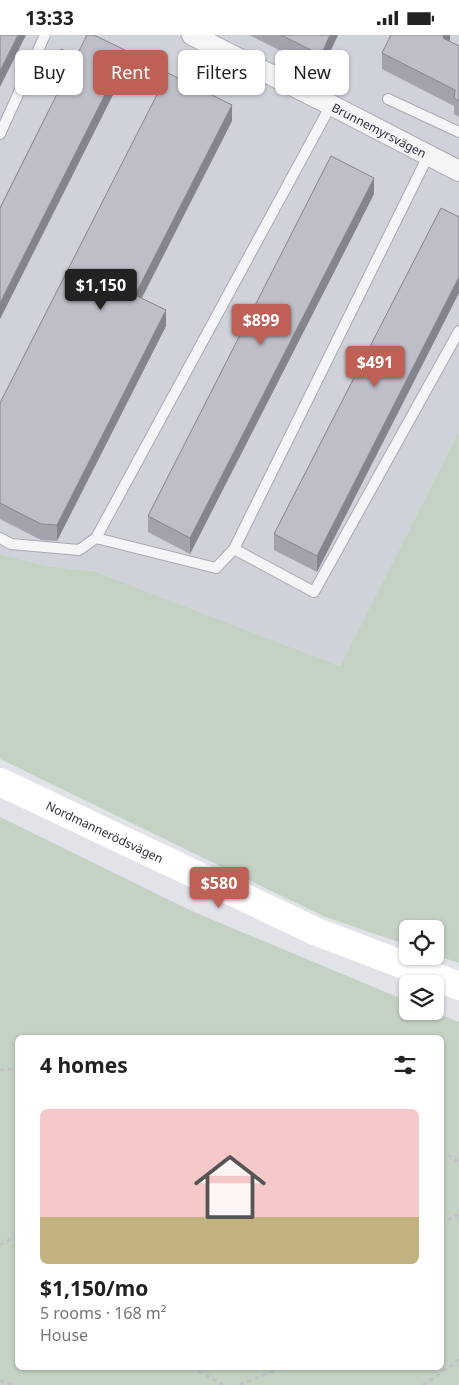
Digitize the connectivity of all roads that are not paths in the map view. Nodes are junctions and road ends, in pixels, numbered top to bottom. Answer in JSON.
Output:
{"nodes":[{"id":1,"x":45,"y":35,"type":"edge"},
{"id":2,"x":192,"y":35,"type":"edge"},
{"id":3,"x":388,"y":99,"type":"dead end"},
{"id":4,"x":331,"y":105,"type":"junction"},
{"id":5,"x":459,"y":132,"type":"edge"},
{"id":6,"x":0,"y":134,"type":"edge"},
{"id":7,"x":428,"y":155,"type":"junction"},
{"id":8,"x":459,"y":171,"type":"edge"},
{"id":9,"x":459,"y":331,"type":"edge"},
{"id":10,"x":0,"y":538,"type":"edge"},
{"id":11,"x":96,"y":539,"type":"junction"},
{"id":12,"x":234,"y":549,"type":"junction"},
{"id":13,"x":0,"y":782,"type":"edge"},
{"id":14,"x":459,"y":986,"type":"edge"}],
"edges":[{"from":1,"to":6,"type":"lane"},
{"from":2,"to":4,"type":"street","name":"Brunnemyrsvägen"},
{"from":3,"to":5,"type":"lane"},
{"from":4,"to":7,"type":"street","name":"Brunnemyrsvägen"},
{"from":4,"to":11,"type":"lane"},
{"from":7,"to":8,"type":"street","name":"Brunnemyrsvägen"},
{"from":7,"to":12,"type":"lane"},
{"from":9,"to":12,"type":"lane"},
{"from":10,"to":11,"type":"lane"},
{"from":11,"to":12,"type":"lane"},
{"from":13,"to":14,"type":"main road","name":"Nordmannerödsvägen"}]}
